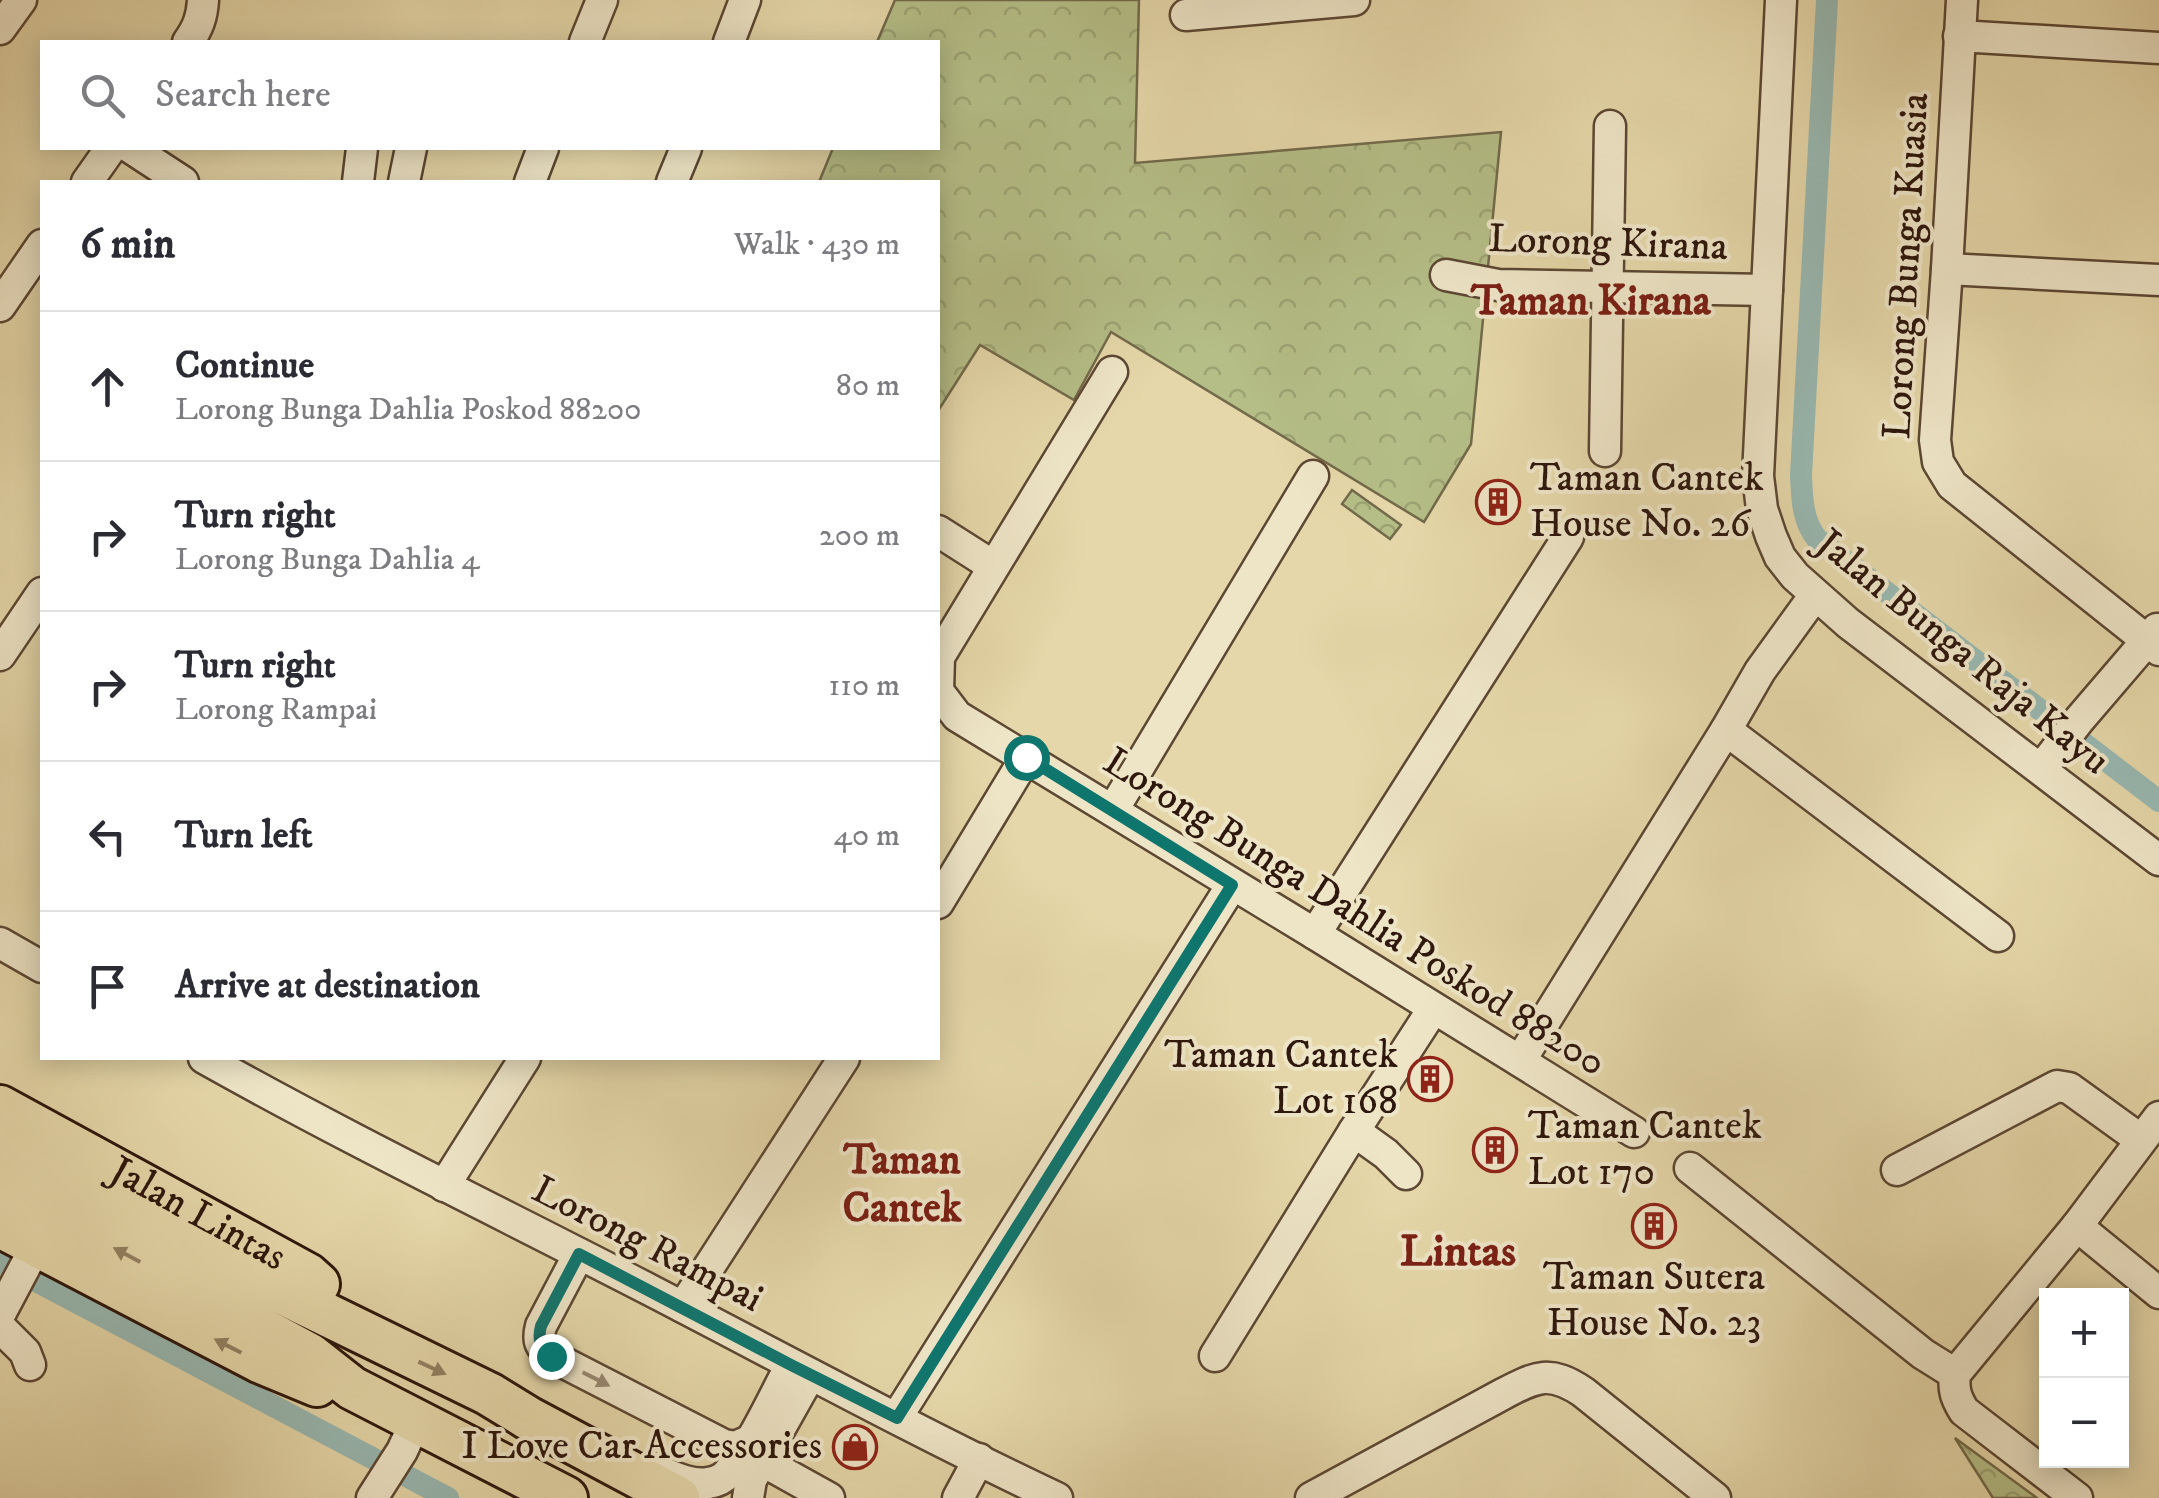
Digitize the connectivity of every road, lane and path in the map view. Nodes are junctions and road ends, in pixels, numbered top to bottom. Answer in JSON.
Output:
{"nodes":[{"id":1,"x":22,"y":0,"type":"edge"},
{"id":2,"x":203,"y":0,"type":"edge"},
{"id":3,"x":602,"y":0,"type":"edge"},
{"id":4,"x":746,"y":0,"type":"edge"},
{"id":5,"x":1354,"y":0,"type":"edge"},
{"id":6,"x":1782,"y":0,"type":"edge"},
{"id":7,"x":1962,"y":0,"type":"edge"},
{"id":8,"x":1186,"y":15,"type":"dead end"},
{"id":9,"x":0,"y":29,"type":"edge"},
{"id":10,"x":1959,"y":36,"type":"junction"},
{"id":11,"x":190,"y":40,"type":"edge"},
{"id":12,"x":586,"y":40,"type":"edge"},
{"id":13,"x":730,"y":40,"type":"edge"},
{"id":14,"x":2159,"y":48,"type":"edge"},
{"id":15,"x":1610,"y":126,"type":"dead end"},
{"id":16,"x":110,"y":150,"type":"edge"},
{"id":17,"x":134,"y":150,"type":"edge"},
{"id":18,"x":362,"y":150,"type":"edge"},
{"id":19,"x":411,"y":150,"type":"edge"},
{"id":20,"x":543,"y":150,"type":"edge"},
{"id":21,"x":685,"y":150,"type":"edge"},
{"id":22,"x":87,"y":180,"type":"edge"},
{"id":23,"x":180,"y":180,"type":"edge"},
{"id":24,"x":358,"y":180,"type":"edge"},
{"id":25,"x":404,"y":180,"type":"edge"},
{"id":26,"x":531,"y":180,"type":"edge"},
{"id":27,"x":673,"y":180,"type":"edge"},
{"id":28,"x":40,"y":248,"type":"edge"},
{"id":29,"x":1948,"y":268,"type":"junction"},
{"id":30,"x":1446,"y":275,"type":"dead end"},
{"id":31,"x":2159,"y":280,"type":"edge"},
{"id":32,"x":1608,"y":286,"type":"junction"},
{"id":33,"x":1767,"y":290,"type":"junction"},
{"id":34,"x":0,"y":306,"type":"edge"},
{"id":35,"x":1112,"y":372,"type":"dead end"},
{"id":36,"x":1605,"y":450,"type":"dead end"},
{"id":37,"x":1313,"y":476,"type":"dead end"},
{"id":38,"x":940,"y":533,"type":"edge"},
{"id":39,"x":1568,"y":537,"type":"dead end"},
{"id":40,"x":1780,"y":557,"type":"junction"},
{"id":41,"x":993,"y":566,"type":"junction"},
{"id":42,"x":1815,"y":595,"type":"junction"},
{"id":43,"x":40,"y":596,"type":"edge"},
{"id":44,"x":1848,"y":622,"type":"junction"},
{"id":45,"x":2155,"y":640,"type":"edge"},
{"id":46,"x":940,"y":654,"type":"edge"},
{"id":47,"x":0,"y":655,"type":"edge"},
{"id":48,"x":1760,"y":672,"type":"junction"},
{"id":49,"x":940,"y":694,"type":"edge"},
{"id":50,"x":1726,"y":730,"type":"junction"},
{"id":51,"x":1026,"y":757,"type":"junction"},
{"id":52,"x":2050,"y":758,"type":"junction"},
{"id":53,"x":1112,"y":810,"type":"junction"},
{"id":54,"x":2159,"y":860,"type":"edge"},
{"id":55,"x":1232,"y":885,"type":"junction"},
{"id":56,"x":940,"y":901,"type":"edge"},
{"id":57,"x":1315,"y":934,"type":"junction"},
{"id":58,"x":1998,"y":936,"type":"dead end"},
{"id":59,"x":0,"y":943,"type":"edge"},
{"id":60,"x":40,"y":965,"type":"edge"},
{"id":61,"x":1433,"y":1008,"type":"junction"},
{"id":62,"x":213,"y":1060,"type":"edge"},
{"id":63,"x":524,"y":1060,"type":"edge"},
{"id":64,"x":843,"y":1060,"type":"edge"},
{"id":65,"x":1520,"y":1061,"type":"junction"},
{"id":66,"x":243,"y":1067,"type":"edge"},
{"id":67,"x":0,"y":1107,"type":"edge"},
{"id":68,"x":2150,"y":1128,"type":"edge"},
{"id":69,"x":1354,"y":1131,"type":"junction"},
{"id":70,"x":1634,"y":1132,"type":"dead end"},
{"id":71,"x":0,"y":1148,"type":"edge"},
{"id":72,"x":1690,"y":1168,"type":"dead end"},
{"id":73,"x":1897,"y":1170,"type":"dead end"},
{"id":74,"x":1406,"y":1174,"type":"dead end"},
{"id":75,"x":444,"y":1186,"type":"junction"},
{"id":76,"x":0,"y":1188,"type":"edge"},
{"id":77,"x":2077,"y":1226,"type":"junction"},
{"id":78,"x":18,"y":1236,"type":"edge"},
{"id":79,"x":579,"y":1254,"type":"junction"},
{"id":80,"x":2159,"y":1293,"type":"edge"},
{"id":81,"x":683,"y":1307,"type":"junction"},
{"id":82,"x":3,"y":1313,"type":"edge"},
{"id":83,"x":381,"y":1341,"type":"junction"},
{"id":84,"x":1215,"y":1356,"type":"dead end"},
{"id":85,"x":30,"y":1365,"type":"dead end"},
{"id":86,"x":801,"y":1370,"type":"junction"},
{"id":87,"x":1955,"y":1374,"type":"junction"},
{"id":88,"x":352,"y":1388,"type":"junction"},
{"id":89,"x":528,"y":1418,"type":"junction"},
{"id":90,"x":897,"y":1418,"type":"junction"},
{"id":91,"x":409,"y":1436,"type":"junction"},
{"id":92,"x":758,"y":1447,"type":"junction"},
{"id":93,"x":979,"y":1459,"type":"junction"},
{"id":94,"x":1043,"y":1492,"type":"edge"},
{"id":95,"x":372,"y":1498,"type":"edge"},
{"id":96,"x":566,"y":1498,"type":"edge"},
{"id":97,"x":678,"y":1498,"type":"edge"},
{"id":98,"x":748,"y":1498,"type":"edge"},
{"id":99,"x":829,"y":1498,"type":"edge"},
{"id":100,"x":958,"y":1498,"type":"edge"},
{"id":101,"x":1311,"y":1498,"type":"edge"},
{"id":102,"x":1716,"y":1498,"type":"edge"},
{"id":103,"x":2078,"y":1498,"type":"edge"}],
"edges":[{"from":1,"to":9,"type":"street"},
{"from":2,"to":11,"type":"street"},
{"from":3,"to":12,"type":"street"},
{"from":4,"to":13,"type":"street"},
{"from":5,"to":8,"type":"street"},
{"from":6,"to":33,"type":"street","name":"Jalan Bunga Raja Kayu"},
{"from":7,"to":10,"type":"street","name":"Lorong Bunga Kuasia"},
{"from":10,"to":14,"type":"street"},
{"from":10,"to":29,"type":"street","name":"Lorong Bunga Kuasia"},
{"from":15,"to":32,"type":"street"},
{"from":16,"to":22,"type":"street"},
{"from":17,"to":23,"type":"street"},
{"from":18,"to":24,"type":"street"},
{"from":19,"to":25,"type":"street"},
{"from":20,"to":26,"type":"street"},
{"from":21,"to":27,"type":"street"},
{"from":28,"to":34,"type":"street"},
{"from":29,"to":31,"type":"street"},
{"from":29,"to":45,"type":"street","name":"Lorong Bunga Kuasia"},
{"from":30,"to":32,"type":"street","name":"Lorong Kirana"},
{"from":32,"to":33,"type":"street","name":"Lorong Kirana"},
{"from":32,"to":36,"type":"street"},
{"from":33,"to":40,"type":"street","name":"Jalan Bunga Raja Kayu"},
{"from":35,"to":41,"type":"street"},
{"from":37,"to":53,"type":"street"},
{"from":38,"to":41,"type":"street"},
{"from":39,"to":57,"type":"street"},
{"from":40,"to":42,"type":"street","name":"Jalan Bunga Raja Kayu"},
{"from":40,"to":48,"type":"street"},
{"from":41,"to":46,"type":"street"},
{"from":42,"to":44,"type":"street","name":"Jalan Bunga Raja Kayu"},
{"from":42,"to":48,"type":"street"},
{"from":43,"to":47,"type":"street"},
{"from":44,"to":48,"type":"street"},
{"from":44,"to":52,"type":"street","name":"Jalan Bunga Raja Kayu"},
{"from":45,"to":52,"type":"street"},
{"from":48,"to":50,"type":"street"},
{"from":49,"to":51,"type":"street","name":"Lorong Bunga Dahlia Poskod 88200"},
{"from":50,"to":58,"type":"street"},
{"from":50,"to":65,"type":"street"},
{"from":51,"to":53,"type":"street","name":"Lorong Bunga Dahlia Poskod 88200"},
{"from":51,"to":56,"type":"street"},
{"from":52,"to":54,"type":"street","name":"Jalan Bunga Raja Kayu"},
{"from":53,"to":55,"type":"street","name":"Lorong Bunga Dahlia Poskod 88200"},
{"from":55,"to":57,"type":"street","name":"Lorong Bunga Dahlia Poskod 88200"},
{"from":55,"to":90,"type":"street"},
{"from":57,"to":61,"type":"street","name":"Lorong Bunga Dahlia Poskod 88200"},
{"from":59,"to":60,"type":"street"},
{"from":61,"to":65,"type":"street","name":"Lorong Bunga Dahlia Poskod 88200"},
{"from":61,"to":69,"type":"street"},
{"from":62,"to":66,"type":"street","name":"Lorong Rampai"},
{"from":63,"to":75,"type":"street"},
{"from":64,"to":81,"type":"street"},
{"from":65,"to":70,"type":"street","name":"Lorong Bunga Dahlia Poskod 88200"},
{"from":66,"to":75,"type":"street","name":"Lorong Rampai"},
{"from":67,"to":83,"type":"highway","name":"Jalan Lintas"},
{"from":68,"to":73,"type":"street"},
{"from":68,"to":77,"type":"street"},
{"from":69,"to":74,"type":"street"},
{"from":69,"to":84,"type":"street"},
{"from":71,"to":83,"type":"highway","name":"Jalan Lintas"},
{"from":72,"to":87,"type":"street"},
{"from":75,"to":79,"type":"street","name":"Lorong Rampai"},
{"from":88,"to":76,"type":"highway","name":"Jalan Lintas","one_way":true},
{"from":77,"to":80,"type":"street"},
{"from":77,"to":87,"type":"street"},
{"from":78,"to":82,"type":"street"},
{"from":88,"to":78,"type":"highway","name":"Jalan Lintas","one_way":true},
{"from":79,"to":81,"type":"street","name":"Lorong Rampai"},
{"from":79,"to":92,"type":"street","one_way":true},
{"from":81,"to":86,"type":"street","name":"Lorong Rampai"},
{"from":82,"to":85,"type":"street"},
{"from":83,"to":89,"type":"highway","name":"Jalan Lintas","one_way":true},
{"from":86,"to":90,"type":"street","name":"Lorong Rampai"},
{"from":86,"to":92,"type":"street"},
{"from":87,"to":103,"type":"street"},
{"from":88,"to":91,"type":"highway","name":"Jalan Lintas"},
{"from":89,"to":92,"type":"street"},
{"from":89,"to":97,"type":"highway","name":"Jalan Lintas"},
{"from":90,"to":93,"type":"street","name":"Lorong Rampai"},
{"from":91,"to":95,"type":"street"},
{"from":91,"to":96,"type":"highway","name":"Jalan Lintas"},
{"from":92,"to":98,"type":"street"},
{"from":92,"to":99,"type":"street"},
{"from":93,"to":94,"type":"street","name":"Lorong Rampai"},
{"from":93,"to":100,"type":"street"},
{"from":101,"to":102,"type":"street"}]}
